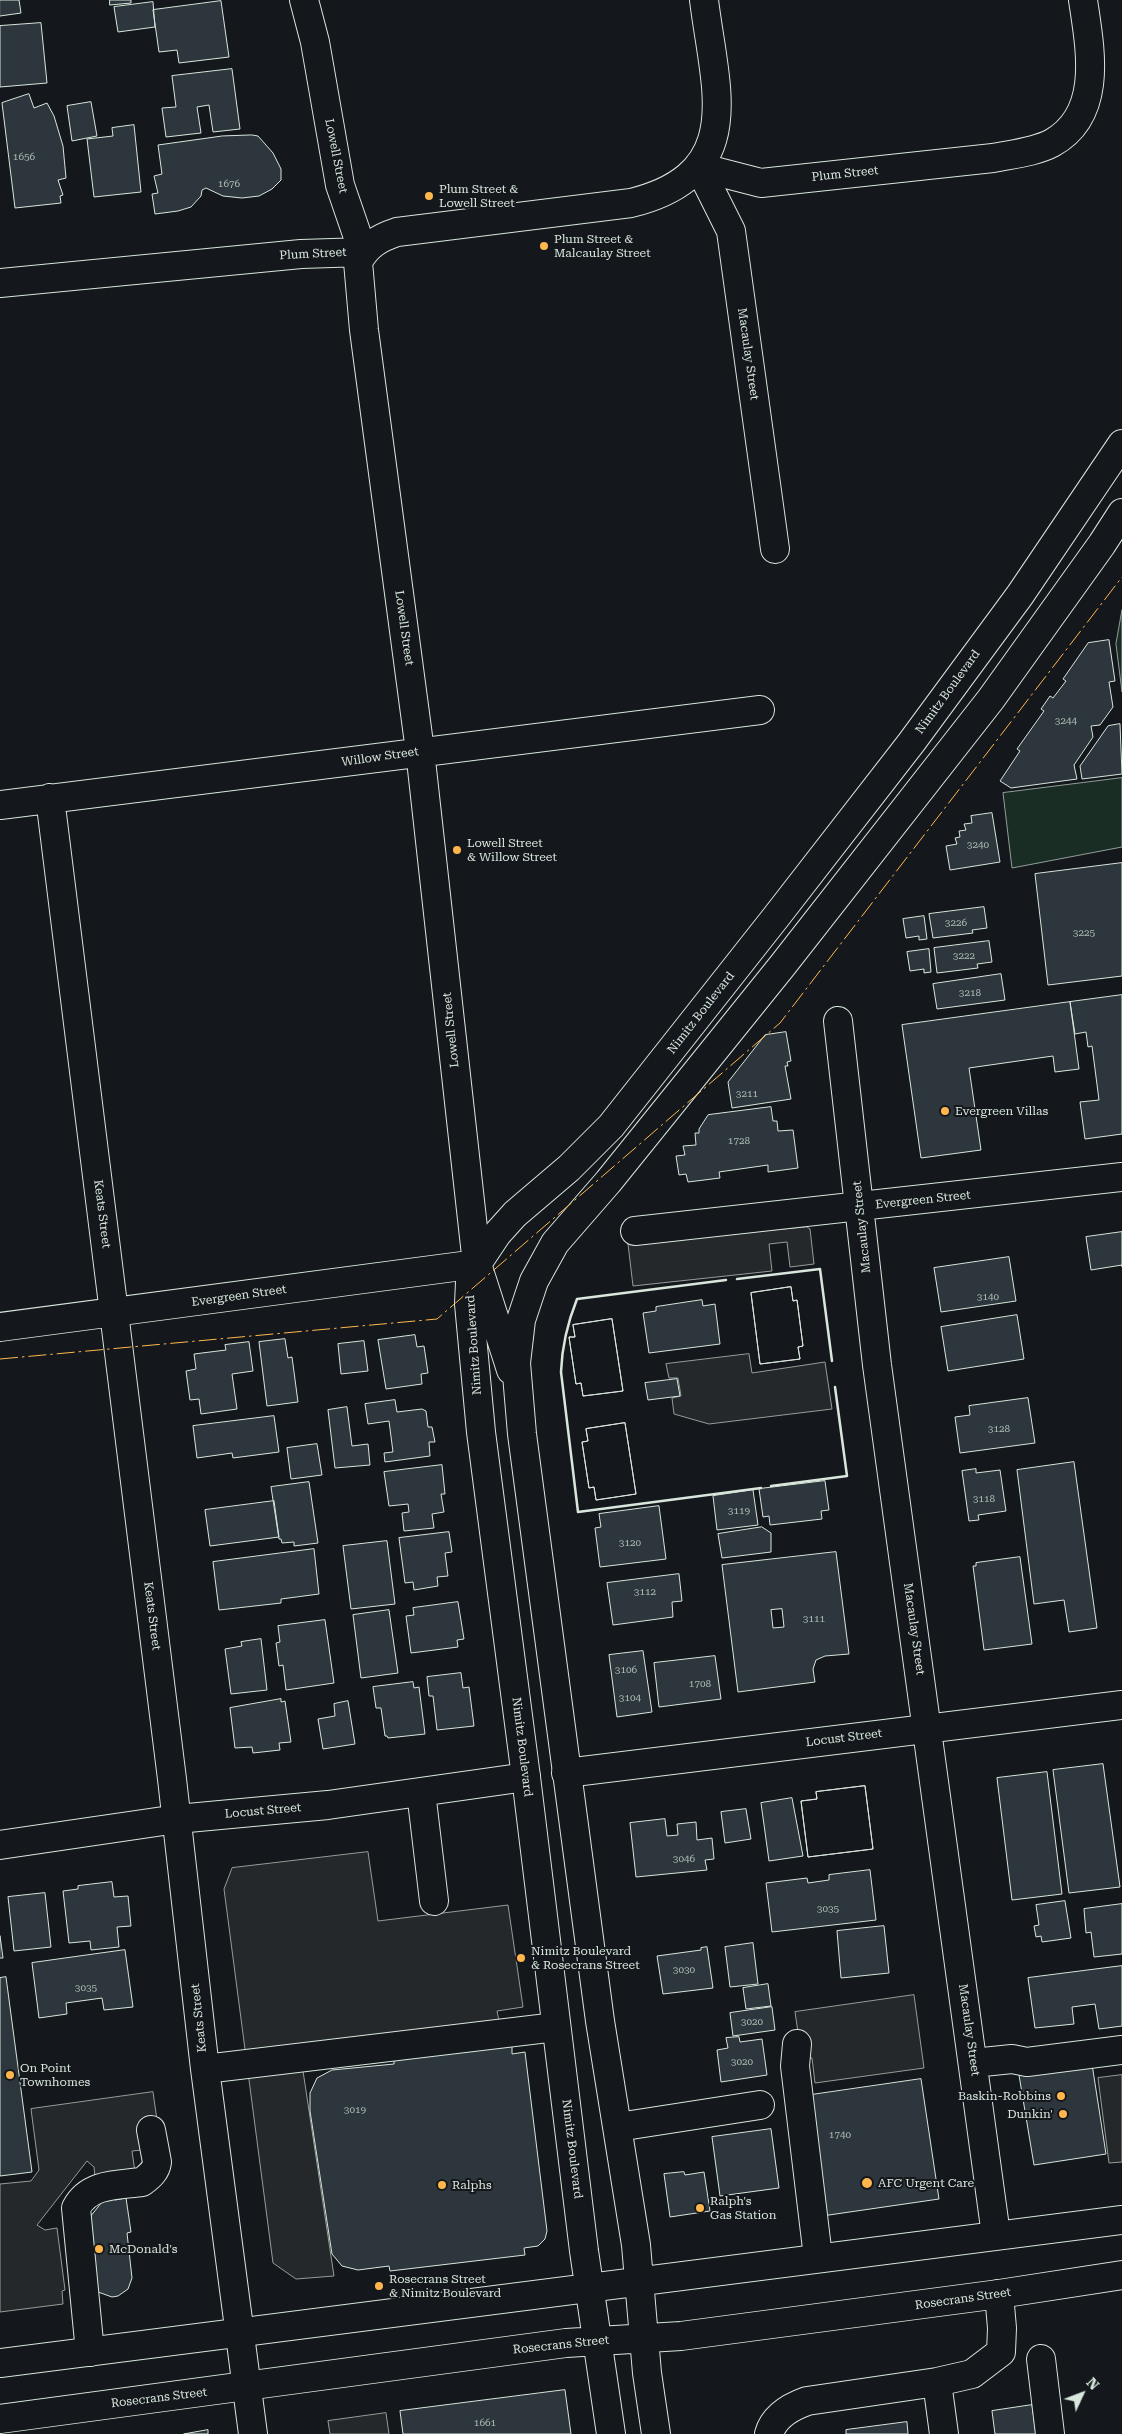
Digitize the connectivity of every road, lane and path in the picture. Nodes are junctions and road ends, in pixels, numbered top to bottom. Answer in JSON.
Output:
{"nodes":[{"id":1,"x":304,"y":0,"type":"edge"},
{"id":2,"x":704,"y":0,"type":"edge"},
{"id":3,"x":1084,"y":0,"type":"edge"},
{"id":4,"x":699,"y":166,"type":"junction"},
{"id":5,"x":363,"y":252,"type":"junction"},
{"id":6,"x":0,"y":283,"type":"edge"},
{"id":7,"x":1122,"y":444,"type":"edge"},
{"id":8,"x":1122,"y":513,"type":"edge"},
{"id":9,"x":775,"y":549,"type":"dead end"},
{"id":10,"x":760,"y":710,"type":"dead end"},
{"id":11,"x":420,"y":751,"type":"junction"},
{"id":12,"x":50,"y":798,"type":"junction"},
{"id":13,"x":0,"y":805,"type":"edge"},
{"id":14,"x":838,"y":1021,"type":"dead end"},
{"id":15,"x":1122,"y":1178,"type":"edge"},
{"id":16,"x":861,"y":1207,"type":"junction"},
{"id":17,"x":635,"y":1231,"type":"dead end"},
{"id":18,"x":477,"y":1264,"type":"junction"},
{"id":19,"x":114,"y":1313,"type":"junction"},
{"id":20,"x":0,"y":1327,"type":"edge"},
{"id":21,"x":518,"y":1392,"type":"junction"},
{"id":22,"x":1122,"y":1705,"type":"edge"},
{"id":23,"x":927,"y":1727,"type":"junction"},
{"id":24,"x":566,"y":1773,"type":"junction"},
{"id":25,"x":526,"y":1777,"type":"junction"},
{"id":26,"x":421,"y":1792,"type":"junction"},
{"id":27,"x":177,"y":1819,"type":"junction"},
{"id":28,"x":0,"y":1845,"type":"edge"},
{"id":29,"x":434,"y":1901,"type":"dead end"},
{"id":30,"x":556,"y":2027,"type":"junction"},
{"id":31,"x":796,"y":2044,"type":"dead end"},
{"id":32,"x":1122,"y":2050,"type":"edge"},
{"id":33,"x":974,"y":2063,"type":"junction"},
{"id":34,"x":205,"y":2069,"type":"junction"},
{"id":35,"x":760,"y":2105,"type":"dead end"},
{"id":36,"x":618,"y":2127,"type":"junction"},
{"id":37,"x":151,"y":2130,"type":"dead end"},
{"id":38,"x":1122,"y":2220,"type":"edge"},
{"id":39,"x":996,"y":2236,"type":"junction"},
{"id":40,"x":818,"y":2257,"type":"junction"},
{"id":41,"x":1122,"y":2275,"type":"edge"},
{"id":42,"x":639,"y":2280,"type":"junction"},
{"id":43,"x":589,"y":2287,"type":"junction"},
{"id":44,"x":999,"y":2294,"type":"junction"},
{"id":45,"x":240,"y":2333,"type":"junction"},
{"id":46,"x":644,"y":2338,"type":"junction"},
{"id":47,"x":598,"y":2341,"type":"junction"},
{"id":48,"x":90,"y":2352,"type":"junction"},
{"id":49,"x":1040,"y":2359,"type":"dead end"},
{"id":50,"x":0,"y":2363,"type":"edge"},
{"id":51,"x":937,"y":2382,"type":"junction"},
{"id":52,"x":247,"y":2386,"type":"junction"},
{"id":53,"x":0,"y":2419,"type":"edge"},
{"id":54,"x":253,"y":2434,"type":"edge"},
{"id":55,"x":611,"y":2434,"type":"edge"},
{"id":56,"x":656,"y":2434,"type":"edge"},
{"id":57,"x":769,"y":2434,"type":"edge"},
{"id":58,"x":944,"y":2434,"type":"edge"},
{"id":59,"x":1050,"y":2434,"type":"edge"}],
"edges":[{"from":1,"to":5,"type":"street","name":"Lowell Street"},
{"from":2,"to":4,"type":"street","name":"Plum Street"},
{"from":3,"to":4,"type":"street","name":"Plum Street"},
{"from":4,"to":5,"type":"street","name":"Plum Street"},
{"from":4,"to":9,"type":"street","name":"Macaulay Street"},
{"from":5,"to":6,"type":"street","name":"Plum Street"},
{"from":5,"to":11,"type":"street","name":"Lowell Street"},
{"from":7,"to":18,"type":"street","name":"Nimitz Boulevard"},
{"from":8,"to":21,"type":"street"},
{"from":10,"to":11,"type":"street","name":"Willow Street"},
{"from":11,"to":12,"type":"street","name":"Willow Street"},
{"from":11,"to":18,"type":"street","name":"Lowell Street"},
{"from":12,"to":13,"type":"street","name":"Willow Street"},
{"from":12,"to":19,"type":"street","name":"Keats Street"},
{"from":14,"to":16,"type":"street","name":"Macaulay Street"},
{"from":15,"to":16,"type":"street","name":"Evergreen Street"},
{"from":16,"to":17,"type":"street","name":"Evergreen Street"},
{"from":16,"to":23,"type":"street","name":"Macaulay Street"},
{"from":18,"to":19,"type":"street","name":"Evergreen Street"},
{"from":18,"to":21,"type":"street"},
{"from":18,"to":25,"type":"street","name":"Nimitz Boulevard"},
{"from":19,"to":20,"type":"street","name":"Evergreen Street"},
{"from":19,"to":27,"type":"street","name":"Keats Street"},
{"from":21,"to":24,"type":"street"},
{"from":22,"to":23,"type":"street","name":"Locust Street"},
{"from":23,"to":24,"type":"street","name":"Locust Street"},
{"from":23,"to":33,"type":"street","name":"Macaulay Street"},
{"from":24,"to":36,"type":"street"},
{"from":25,"to":26,"type":"street","name":"Locust Street"},
{"from":25,"to":30,"type":"street","name":"Nimitz Boulevard"},
{"from":26,"to":27,"type":"street","name":"Locust Street"},
{"from":26,"to":29,"type":"street"},
{"from":27,"to":28,"type":"street","name":"Locust Street"},
{"from":27,"to":34,"type":"street","name":"Keats Street"},
{"from":30,"to":34,"type":"street"},
{"from":30,"to":43,"type":"street","name":"Nimitz Boulevard"},
{"from":31,"to":40,"type":"street"},
{"from":32,"to":33,"type":"street"},
{"from":33,"to":39,"type":"street","name":"Macaulay Street"},
{"from":34,"to":45,"type":"street","name":"Keats Street"},
{"from":35,"to":36,"type":"street"},
{"from":36,"to":42,"type":"street"},
{"from":37,"to":48,"type":"street"},
{"from":38,"to":39,"type":"street"},
{"from":39,"to":40,"type":"street"},
{"from":40,"to":42,"type":"street"},
{"from":41,"to":44,"type":"street","name":"Rosecrans Street"},
{"from":42,"to":43,"type":"street"},
{"from":42,"to":46,"type":"street"},
{"from":43,"to":45,"type":"street"},
{"from":43,"to":47,"type":"street","name":"Nimitz Boulevard"},
{"from":44,"to":46,"type":"street","name":"Rosecrans Street"},
{"from":44,"to":51,"type":"street"},
{"from":45,"to":48,"type":"street"},
{"from":45,"to":52,"type":"street","name":"Keats Street"},
{"from":46,"to":47,"type":"street","name":"Rosecrans Street"},
{"from":46,"to":56,"type":"street"},
{"from":47,"to":52,"type":"street","name":"Rosecrans Street"},
{"from":47,"to":55,"type":"street","name":"Nimitz Boulevard"},
{"from":48,"to":50,"type":"street"},
{"from":49,"to":59,"type":"street"},
{"from":51,"to":57,"type":"street"},
{"from":51,"to":58,"type":"street"},
{"from":52,"to":53,"type":"street","name":"Rosecrans Street"},
{"from":52,"to":54,"type":"street","name":"Keats Street"}]}
